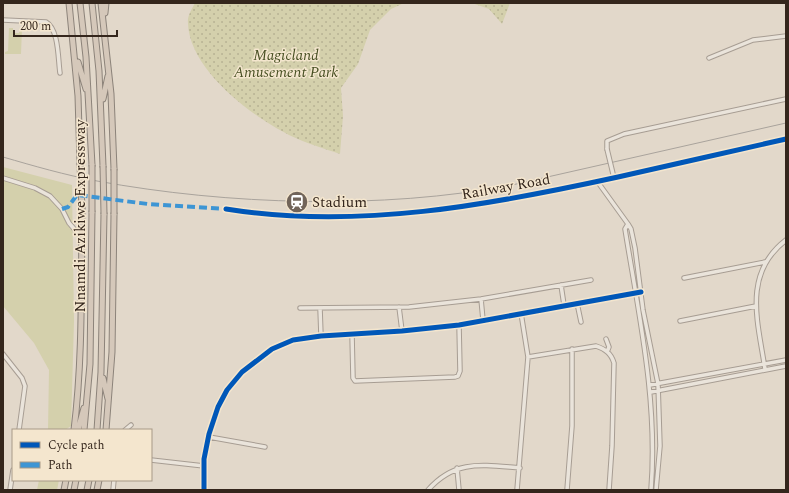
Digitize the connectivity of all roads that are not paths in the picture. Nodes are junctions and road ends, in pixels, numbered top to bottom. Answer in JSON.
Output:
{"nodes":[{"id":1,"x":67,"y":3,"type":"edge"},
{"id":2,"x":80,"y":3,"type":"edge"},
{"id":3,"x":92,"y":3,"type":"edge"},
{"id":4,"x":101,"y":3,"type":"edge"},
{"id":5,"x":106,"y":3,"type":"edge"},
{"id":6,"x":3,"y":20,"type":"edge"},
{"id":7,"x":105,"y":28,"type":"junction"},
{"id":8,"x":786,"y":36,"type":"edge"},
{"id":9,"x":74,"y":50,"type":"junction"},
{"id":10,"x":709,"y":58,"type":"dead end"},
{"id":11,"x":109,"y":70,"type":"junction"},
{"id":12,"x":60,"y":73,"type":"dead end"},
{"id":13,"x":786,"y":99,"type":"edge"},
{"id":14,"x":89,"y":100,"type":"junction"},
{"id":15,"x":101,"y":106,"type":"junction"},
{"id":16,"x":786,"y":139,"type":"edge"},
{"id":17,"x":3,"y":178,"type":"edge"},
{"id":18,"x":614,"y":178,"type":"junction"},
{"id":19,"x":597,"y":181,"type":"junction"},
{"id":20,"x":226,"y":209,"type":"dead end"},
{"id":21,"x":628,"y":224,"type":"junction"},
{"id":22,"x":82,"y":238,"type":"junction"},
{"id":23,"x":786,"y":240,"type":"edge"},
{"id":24,"x":765,"y":262,"type":"junction"},
{"id":25,"x":684,"y":278,"type":"dead end"},
{"id":26,"x":591,"y":280,"type":"dead end"},
{"id":27,"x":561,"y":285,"type":"junction"},
{"id":28,"x":641,"y":292,"type":"junction"},
{"id":29,"x":635,"y":293,"type":"junction"},
{"id":30,"x":481,"y":299,"type":"junction"},
{"id":31,"x":578,"y":303,"type":"junction"},
{"id":32,"x":564,"y":305,"type":"junction"},
{"id":33,"x":756,"y":306,"type":"junction"},
{"id":34,"x":399,"y":307,"type":"junction"},
{"id":35,"x":300,"y":308,"type":"dead end"},
{"id":36,"x":320,"y":308,"type":"junction"},
{"id":37,"x":521,"y":313,"type":"junction"},
{"id":38,"x":484,"y":320,"type":"junction"},
{"id":39,"x":680,"y":320,"type":"dead end"},
{"id":40,"x":581,"y":322,"type":"dead end"},
{"id":41,"x":459,"y":325,"type":"junction"},
{"id":42,"x":402,"y":331,"type":"junction"},
{"id":43,"x":352,"y":334,"type":"junction"},
{"id":44,"x":321,"y":336,"type":"junction"},
{"id":45,"x":606,"y":339,"type":"dead end"},
{"id":46,"x":572,"y":349,"type":"junction"},
{"id":47,"x":608,"y":352,"type":"junction"},
{"id":48,"x":3,"y":354,"type":"edge"},
{"id":49,"x":528,"y":357,"type":"junction"},
{"id":50,"x":786,"y":360,"type":"edge"},
{"id":51,"x":764,"y":362,"type":"junction"},
{"id":52,"x":786,"y":366,"type":"edge"},
{"id":53,"x":765,"y":369,"type":"junction"},
{"id":54,"x":101,"y":372,"type":"junction"},
{"id":55,"x":658,"y":384,"type":"junction"},
{"id":56,"x":650,"y":386,"type":"junction"},
{"id":57,"x":658,"y":391,"type":"junction"},
{"id":58,"x":651,"y":392,"type":"junction"},
{"id":59,"x":88,"y":394,"type":"junction"},
{"id":60,"x":109,"y":404,"type":"junction"},
{"id":61,"x":131,"y":425,"type":"dead end"},
{"id":62,"x":19,"y":429,"type":"edge"},
{"id":63,"x":74,"y":429,"type":"edge"},
{"id":64,"x":78,"y":429,"type":"edge"},
{"id":65,"x":84,"y":429,"type":"edge"},
{"id":66,"x":97,"y":429,"type":"edge"},
{"id":67,"x":106,"y":429,"type":"edge"},
{"id":68,"x":127,"y":429,"type":"edge"},
{"id":69,"x":208,"y":437,"type":"junction"},
{"id":70,"x":265,"y":447,"type":"dead end"},
{"id":71,"x":152,"y":460,"type":"edge"},
{"id":72,"x":204,"y":466,"type":"junction"},
{"id":73,"x":457,"y":468,"type":"junction"},
{"id":74,"x":520,"y":468,"type":"junction"},
{"id":75,"x":12,"y":477,"type":"edge"},
{"id":76,"x":10,"y":490,"type":"edge"},
{"id":77,"x":204,"y":490,"type":"edge"},
{"id":78,"x":428,"y":490,"type":"edge"},
{"id":79,"x":459,"y":490,"type":"edge"},
{"id":80,"x":517,"y":490,"type":"edge"},
{"id":81,"x":566,"y":490,"type":"edge"},
{"id":82,"x":609,"y":490,"type":"edge"},
{"id":83,"x":651,"y":490,"type":"edge"},
{"id":84,"x":656,"y":490,"type":"edge"}],
"edges":[{"from":1,"to":9,"type":"highway","name":"Nnamdi Azikiwe Expressway"},
{"from":2,"to":14,"type":"highway","name":"Nnamdi Azikiwe Expressway"},
{"from":3,"to":15,"type":"highway","name":"Nnamdi Azikiwe Expressway"},
{"from":4,"to":7,"type":"highway"},
{"from":5,"to":7,"type":"highway"},
{"from":6,"to":12,"type":"street"},
{"from":7,"to":11,"type":"highway"},
{"from":8,"to":10,"type":"street"},
{"from":9,"to":14,"type":"highway"},
{"from":9,"to":22,"type":"highway","name":"Nnamdi Azikiwe Expressway","bridge":true},
{"from":11,"to":15,"type":"highway"},
{"from":11,"to":60,"type":"highway","bridge":true},
{"from":13,"to":18,"type":"street","bridge":true},
{"from":14,"to":59,"type":"highway","name":"Nnamdi Azikiwe Expressway","bridge":true},
{"from":15,"to":54,"type":"highway","name":"Nnamdi Azikiwe Expressway","bridge":true},
{"from":16,"to":18,"type":"street","name":"Railway Road"},
{"from":17,"to":22,"type":"street"},
{"from":18,"to":19,"type":"street","name":"Railway Road"},
{"from":19,"to":20,"type":"street","name":"Railway Road"},
{"from":19,"to":21,"type":"street"},
{"from":21,"to":28,"type":"street"},
{"from":21,"to":29,"type":"street"},
{"from":22,"to":63,"type":"highway","name":"Nnamdi Azikiwe Expressway"},
{"from":23,"to":24,"type":"street"},
{"from":24,"to":25,"type":"street"},
{"from":24,"to":33,"type":"street"},
{"from":26,"to":27,"type":"street"},
{"from":27,"to":30,"type":"street"},
{"from":27,"to":32,"type":"street"},
{"from":28,"to":29,"type":"street"},
{"from":28,"to":55,"type":"street"},
{"from":29,"to":31,"type":"street"},
{"from":29,"to":56,"type":"street"},
{"from":30,"to":34,"type":"street"},
{"from":30,"to":38,"type":"street"},
{"from":31,"to":32,"type":"street"},
{"from":31,"to":40,"type":"street"},
{"from":32,"to":37,"type":"street"},
{"from":33,"to":39,"type":"street"},
{"from":33,"to":51,"type":"street"},
{"from":34,"to":36,"type":"street"},
{"from":34,"to":42,"type":"street"},
{"from":35,"to":36,"type":"street"},
{"from":36,"to":44,"type":"street"},
{"from":37,"to":38,"type":"street"},
{"from":37,"to":49,"type":"street"},
{"from":38,"to":41,"type":"street"},
{"from":41,"to":42,"type":"street"},
{"from":41,"to":43,"type":"street"},
{"from":42,"to":43,"type":"street"},
{"from":43,"to":44,"type":"street"},
{"from":44,"to":69,"type":"street"},
{"from":45,"to":47,"type":"street"},
{"from":46,"to":47,"type":"street"},
{"from":46,"to":49,"type":"street"},
{"from":46,"to":81,"type":"street"},
{"from":47,"to":82,"type":"street"},
{"from":48,"to":62,"type":"street"},
{"from":49,"to":74,"type":"street"},
{"from":50,"to":51,"type":"street"},
{"from":51,"to":53,"type":"street"},
{"from":51,"to":55,"type":"street"},
{"from":52,"to":53,"type":"street"},
{"from":53,"to":57,"type":"street"},
{"from":54,"to":60,"type":"highway"},
{"from":54,"to":66,"type":"highway","name":"Nnamdi Azikiwe Expressway"},
{"from":55,"to":56,"type":"street"},
{"from":55,"to":57,"type":"street"},
{"from":56,"to":58,"type":"street"},
{"from":57,"to":58,"type":"street"},
{"from":57,"to":84,"type":"street"},
{"from":58,"to":83,"type":"street"},
{"from":59,"to":64,"type":"highway"},
{"from":59,"to":65,"type":"highway","name":"Nnamdi Azikiwe Expressway"},
{"from":60,"to":67,"type":"highway"},
{"from":61,"to":68,"type":"street"},
{"from":69,"to":70,"type":"street"},
{"from":69,"to":72,"type":"street"},
{"from":71,"to":72,"type":"street"},
{"from":72,"to":77,"type":"street"},
{"from":73,"to":74,"type":"street"},
{"from":73,"to":78,"type":"street"},
{"from":73,"to":79,"type":"street"},
{"from":74,"to":80,"type":"street"},
{"from":75,"to":76,"type":"street"}]}
